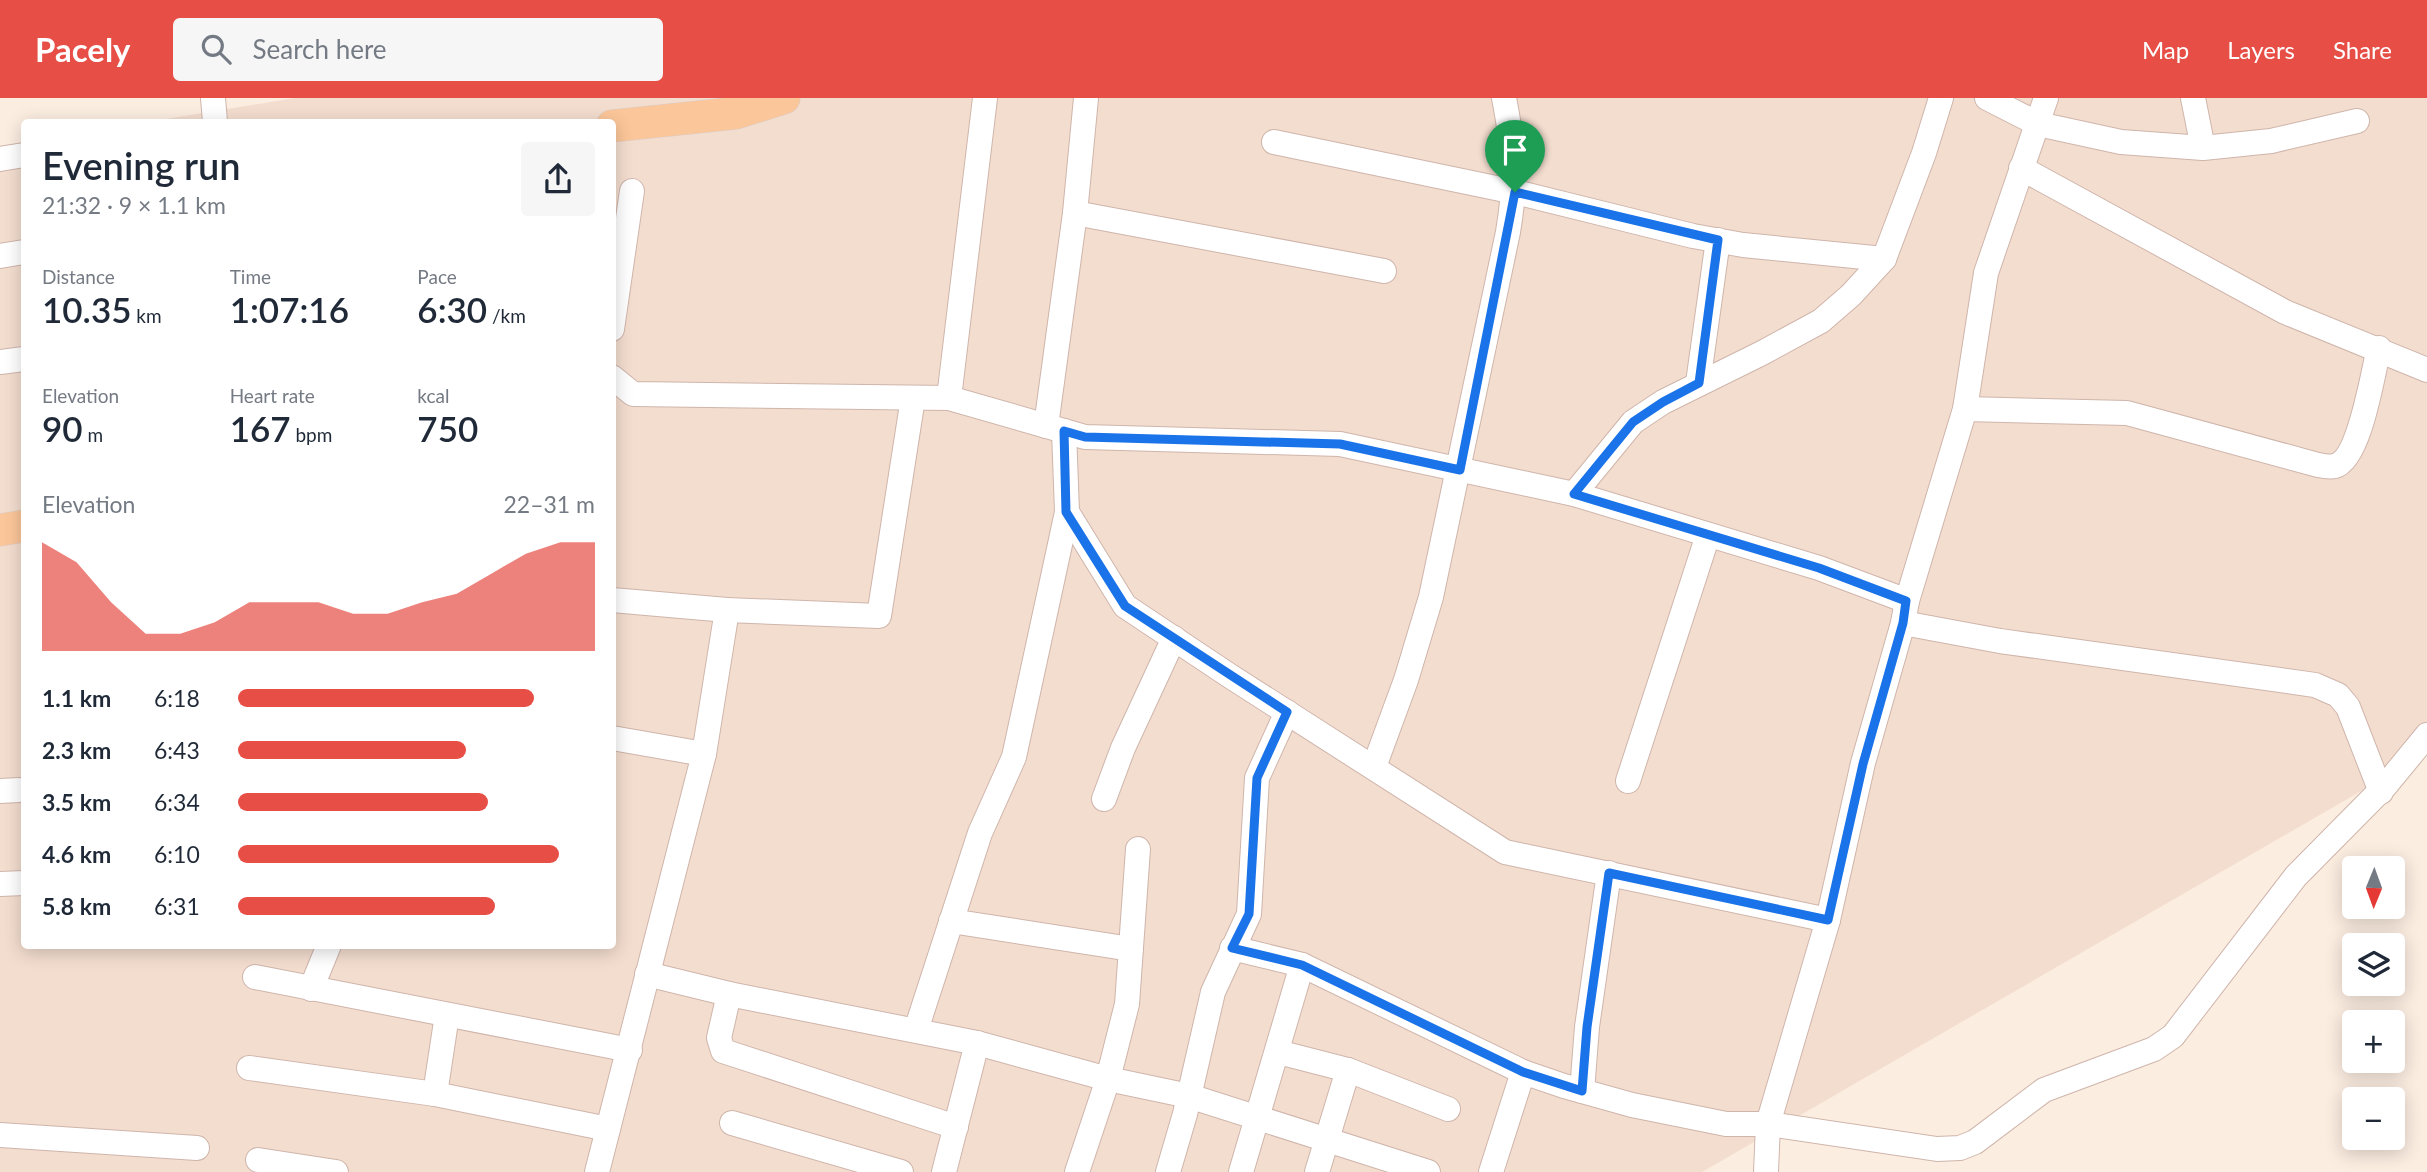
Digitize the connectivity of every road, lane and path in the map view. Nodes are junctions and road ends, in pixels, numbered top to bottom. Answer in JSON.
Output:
{"nodes":[{"id":1,"x":213,"y":98,"type":"edge"},
{"id":2,"x":784,"y":98,"type":"edge"},
{"id":3,"x":985,"y":98,"type":"edge"},
{"id":4,"x":1086,"y":98,"type":"edge"},
{"id":5,"x":1504,"y":98,"type":"edge"},
{"id":6,"x":1941,"y":98,"type":"edge"},
{"id":7,"x":1987,"y":98,"type":"edge"},
{"id":8,"x":2046,"y":98,"type":"edge"},
{"id":9,"x":2193,"y":98,"type":"edge"},
{"id":10,"x":215,"y":119,"type":"edge"},
{"id":11,"x":2357,"y":121,"type":"dead end"},
{"id":12,"x":2038,"y":124,"type":"junction"},
{"id":13,"x":616,"y":126,"type":"edge"},
{"id":14,"x":1274,"y":142,"type":"dead end"},
{"id":15,"x":2203,"y":148,"type":"junction"},
{"id":16,"x":21,"y":156,"type":"edge"},
{"id":17,"x":0,"y":159,"type":"edge"},
{"id":18,"x":2021,"y":168,"type":"junction"},
{"id":19,"x":632,"y":191,"type":"dead end"},
{"id":20,"x":1515,"y":192,"type":"junction"},
{"id":21,"x":1075,"y":213,"type":"junction"},
{"id":22,"x":1718,"y":240,"type":"junction"},
{"id":23,"x":21,"y":252,"type":"edge"},
{"id":24,"x":0,"y":256,"type":"edge"},
{"id":25,"x":1884,"y":259,"type":"junction"},
{"id":26,"x":1384,"y":271,"type":"dead end"},
{"id":27,"x":616,"y":301,"type":"edge"},
{"id":28,"x":2379,"y":348,"type":"junction"},
{"id":29,"x":21,"y":359,"type":"edge"},
{"id":30,"x":0,"y":362,"type":"edge"},
{"id":31,"x":2427,"y":370,"type":"edge"},
{"id":32,"x":616,"y":380,"type":"edge"},
{"id":33,"x":1699,"y":383,"type":"junction"},
{"id":34,"x":913,"y":398,"type":"junction"},
{"id":35,"x":949,"y":398,"type":"junction"},
{"id":36,"x":1965,"y":409,"type":"junction"},
{"id":37,"x":1055,"y":429,"type":"junction"},
{"id":38,"x":1460,"y":470,"type":"junction"},
{"id":39,"x":1574,"y":494,"type":"junction"},
{"id":40,"x":1066,"y":512,"type":"junction"},
{"id":41,"x":21,"y":526,"type":"edge"},
{"id":42,"x":0,"y":530,"type":"edge"},
{"id":43,"x":1708,"y":535,"type":"junction"},
{"id":44,"x":616,"y":600,"type":"edge"},
{"id":45,"x":727,"y":610,"type":"junction"},
{"id":46,"x":1905,"y":612,"type":"junction"},
{"id":47,"x":1174,"y":638,"type":"junction"},
{"id":48,"x":1287,"y":712,"type":"junction"},
{"id":49,"x":2427,"y":735,"type":"edge"},
{"id":50,"x":616,"y":739,"type":"edge"},
{"id":51,"x":704,"y":754,"type":"junction"},
{"id":52,"x":1374,"y":767,"type":"junction"},
{"id":53,"x":1628,"y":781,"type":"dead end"},
{"id":54,"x":2381,"y":792,"type":"junction"},
{"id":55,"x":1104,"y":799,"type":"dead end"},
{"id":56,"x":1138,"y":849,"type":"dead end"},
{"id":57,"x":1609,"y":873,"type":"junction"},
{"id":58,"x":21,"y":883,"type":"edge"},
{"id":59,"x":0,"y":884,"type":"edge"},
{"id":60,"x":1828,"y":920,"type":"junction"},
{"id":61,"x":951,"y":921,"type":"junction"},
{"id":62,"x":1232,"y":948,"type":"junction"},
{"id":63,"x":327,"y":949,"type":"edge"},
{"id":64,"x":1131,"y":949,"type":"junction"},
{"id":65,"x":1302,"y":965,"type":"junction"},
{"id":66,"x":647,"y":974,"type":"junction"},
{"id":67,"x":255,"y":977,"type":"dead end"},
{"id":68,"x":311,"y":989,"type":"junction"},
{"id":69,"x":729,"y":994,"type":"junction"},
{"id":70,"x":447,"y":1015,"type":"junction"},
{"id":71,"x":916,"y":1030,"type":"junction"},
{"id":72,"x":977,"y":1043,"type":"junction"},
{"id":73,"x":630,"y":1050,"type":"junction"},
{"id":74,"x":1278,"y":1052,"type":"junction"},
{"id":75,"x":248,"y":1068,"type":"dead end"},
{"id":76,"x":1348,"y":1070,"type":"junction"},
{"id":77,"x":1523,"y":1072,"type":"junction"},
{"id":78,"x":1108,"y":1079,"type":"junction"},
{"id":79,"x":1582,"y":1091,"type":"junction"},
{"id":80,"x":435,"y":1094,"type":"junction"},
{"id":81,"x":1189,"y":1096,"type":"junction"},
{"id":82,"x":1448,"y":1109,"type":"dead end"},
{"id":83,"x":1259,"y":1116,"type":"junction"},
{"id":84,"x":732,"y":1123,"type":"dead end"},
{"id":85,"x":1768,"y":1124,"type":"junction"},
{"id":86,"x":956,"y":1127,"type":"junction"},
{"id":87,"x":608,"y":1129,"type":"junction"},
{"id":88,"x":0,"y":1135,"type":"edge"},
{"id":89,"x":1327,"y":1138,"type":"junction"},
{"id":90,"x":197,"y":1147,"type":"dead end"},
{"id":91,"x":258,"y":1160,"type":"dead end"},
{"id":92,"x":336,"y":1172,"type":"edge"},
{"id":93,"x":597,"y":1172,"type":"edge"},
{"id":94,"x":901,"y":1172,"type":"edge"},
{"id":95,"x":944,"y":1172,"type":"edge"},
{"id":96,"x":1077,"y":1172,"type":"edge"},
{"id":97,"x":1168,"y":1172,"type":"edge"},
{"id":98,"x":1241,"y":1172,"type":"edge"},
{"id":99,"x":1317,"y":1172,"type":"edge"},
{"id":100,"x":1428,"y":1172,"type":"edge"},
{"id":101,"x":1491,"y":1172,"type":"edge"},
{"id":102,"x":1766,"y":1172,"type":"edge"}],
"edges":[{"from":1,"to":10,"type":"street"},
{"from":2,"to":13,"type":"main road"},
{"from":3,"to":35,"type":"street"},
{"from":4,"to":21,"type":"street"},
{"from":5,"to":20,"type":"street"},
{"from":6,"to":25,"type":"street"},
{"from":7,"to":12,"type":"street"},
{"from":8,"to":12,"type":"street"},
{"from":9,"to":15,"type":"street"},
{"from":11,"to":15,"type":"street"},
{"from":12,"to":15,"type":"street"},
{"from":12,"to":18,"type":"street"},
{"from":14,"to":20,"type":"street"},
{"from":16,"to":17,"type":"street"},
{"from":18,"to":28,"type":"street"},
{"from":18,"to":36,"type":"street"},
{"from":19,"to":27,"type":"street"},
{"from":20,"to":22,"type":"street"},
{"from":20,"to":38,"type":"street"},
{"from":21,"to":26,"type":"street"},
{"from":21,"to":37,"type":"street"},
{"from":22,"to":25,"type":"street"},
{"from":22,"to":33,"type":"street"},
{"from":23,"to":24,"type":"street"},
{"from":25,"to":33,"type":"street"},
{"from":28,"to":31,"type":"street"},
{"from":28,"to":36,"type":"street"},
{"from":29,"to":30,"type":"street"},
{"from":32,"to":34,"type":"street"},
{"from":33,"to":39,"type":"street"},
{"from":34,"to":35,"type":"street"},
{"from":34,"to":45,"type":"street"},
{"from":35,"to":37,"type":"street"},
{"from":36,"to":46,"type":"street"},
{"from":37,"to":38,"type":"street"},
{"from":37,"to":40,"type":"street"},
{"from":38,"to":39,"type":"street"},
{"from":38,"to":52,"type":"street"},
{"from":39,"to":43,"type":"street"},
{"from":40,"to":47,"type":"street"},
{"from":40,"to":61,"type":"street"},
{"from":41,"to":42,"type":"main road"},
{"from":43,"to":46,"type":"street"},
{"from":43,"to":53,"type":"street"},
{"from":44,"to":45,"type":"street"},
{"from":45,"to":51,"type":"street"},
{"from":46,"to":54,"type":"street"},
{"from":46,"to":60,"type":"street"},
{"from":47,"to":48,"type":"street"},
{"from":47,"to":55,"type":"street"},
{"from":48,"to":52,"type":"street"},
{"from":48,"to":62,"type":"street"},
{"from":49,"to":54,"type":"street"},
{"from":50,"to":51,"type":"street"},
{"from":51,"to":66,"type":"street"},
{"from":52,"to":57,"type":"street"},
{"from":54,"to":85,"type":"street"},
{"from":56,"to":64,"type":"street"},
{"from":57,"to":60,"type":"street"},
{"from":57,"to":79,"type":"street"},
{"from":58,"to":59,"type":"street"},
{"from":60,"to":85,"type":"street"},
{"from":61,"to":64,"type":"street"},
{"from":61,"to":71,"type":"street"},
{"from":62,"to":65,"type":"street"},
{"from":62,"to":81,"type":"street"},
{"from":63,"to":68,"type":"street"},
{"from":64,"to":78,"type":"street"},
{"from":65,"to":74,"type":"street"},
{"from":65,"to":77,"type":"street"},
{"from":66,"to":69,"type":"street"},
{"from":66,"to":73,"type":"street"},
{"from":67,"to":68,"type":"street"},
{"from":68,"to":70,"type":"street"},
{"from":69,"to":71,"type":"street"},
{"from":69,"to":86,"type":"street"},
{"from":70,"to":73,"type":"street"},
{"from":70,"to":80,"type":"street"},
{"from":71,"to":72,"type":"street"},
{"from":72,"to":78,"type":"street"},
{"from":72,"to":86,"type":"street"},
{"from":73,"to":87,"type":"street"},
{"from":74,"to":76,"type":"street"},
{"from":74,"to":83,"type":"street"},
{"from":75,"to":80,"type":"street"},
{"from":76,"to":82,"type":"street"},
{"from":76,"to":89,"type":"street"},
{"from":77,"to":79,"type":"street"},
{"from":77,"to":101,"type":"street"},
{"from":78,"to":81,"type":"street"},
{"from":78,"to":96,"type":"street"},
{"from":79,"to":85,"type":"street"},
{"from":80,"to":87,"type":"street"},
{"from":81,"to":83,"type":"street"},
{"from":81,"to":97,"type":"street"},
{"from":83,"to":89,"type":"street"},
{"from":83,"to":98,"type":"street"},
{"from":84,"to":94,"type":"street"},
{"from":85,"to":102,"type":"street"},
{"from":86,"to":95,"type":"street"},
{"from":87,"to":93,"type":"street"},
{"from":88,"to":90,"type":"street"},
{"from":89,"to":99,"type":"street"},
{"from":89,"to":100,"type":"street"},
{"from":91,"to":92,"type":"street"}]}
